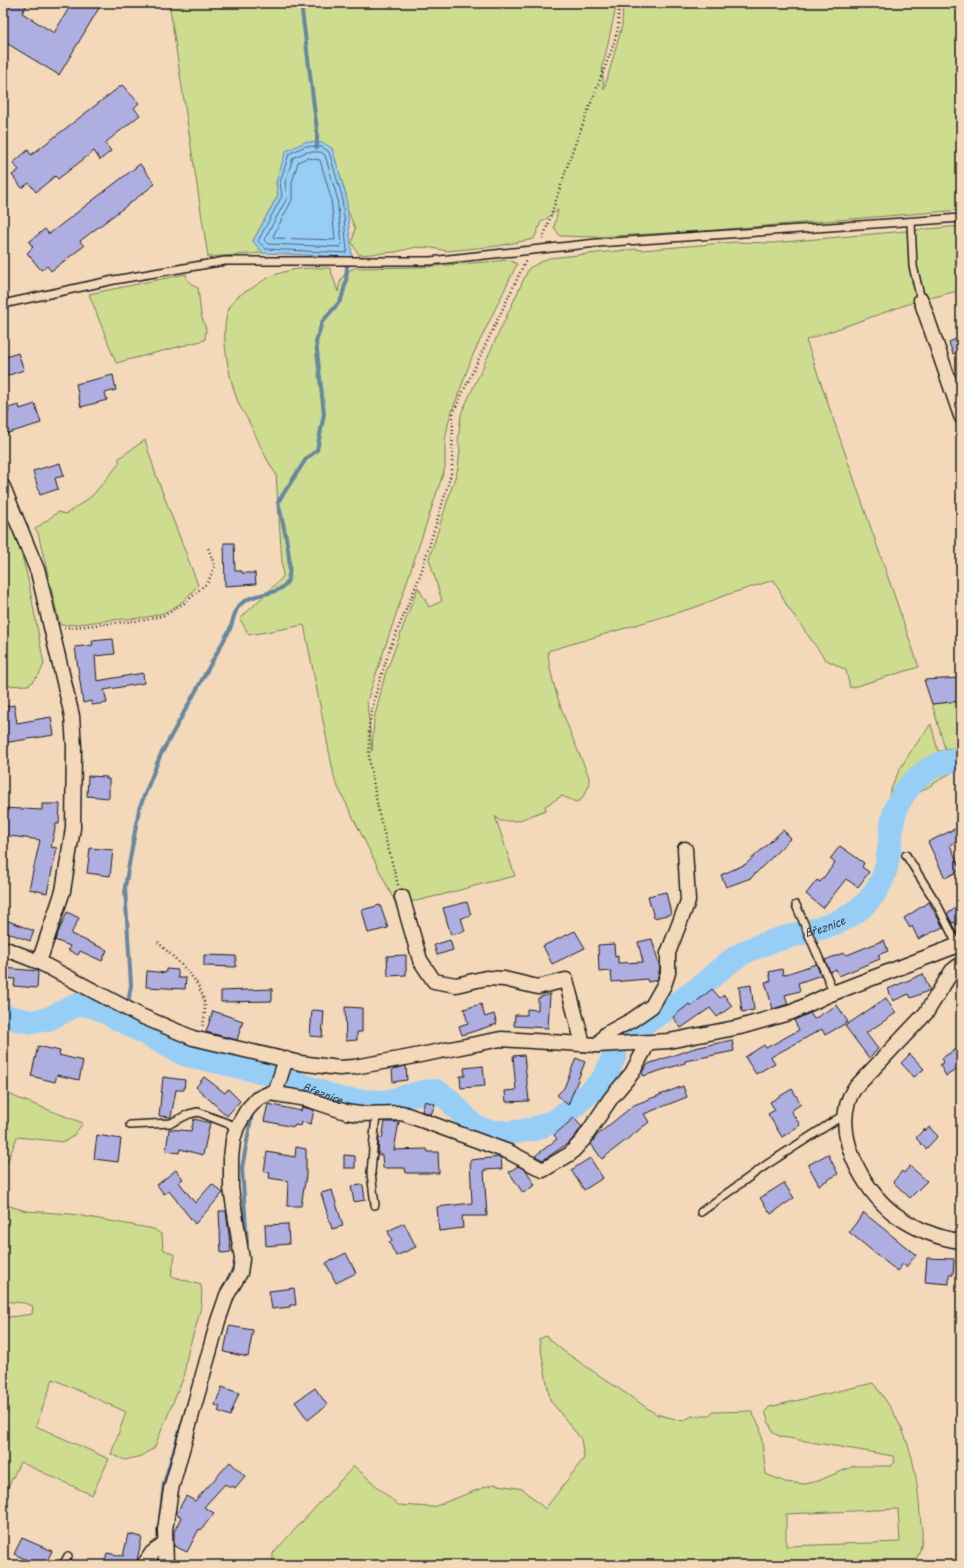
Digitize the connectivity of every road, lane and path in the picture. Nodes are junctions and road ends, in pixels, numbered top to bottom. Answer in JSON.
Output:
{"nodes":[{"id":1,"x":619,"y":3,"type":"edge"},
{"id":2,"x":961,"y":218,"type":"edge"},
{"id":3,"x":911,"y":222,"type":"junction"},
{"id":4,"x":542,"y":248,"type":"junction"},
{"id":5,"x":528,"y":250,"type":"junction"},
{"id":6,"x":921,"y":300,"type":"joint"},
{"id":7,"x":3,"y":304,"type":"edge"},
{"id":8,"x":961,"y":416,"type":"edge"},
{"id":9,"x":3,"y":487,"type":"edge"},
{"id":10,"x":208,"y":548,"type":"dead end"},
{"id":11,"x":52,"y":629,"type":"junction"},
{"id":12,"x":685,"y":848,"type":"dead end"},
{"id":13,"x":906,"y":854,"type":"dead end"},
{"id":14,"x":402,"y":898,"type":"joint"},
{"id":15,"x":796,"y":905,"type":"dead end"},
{"id":16,"x":158,"y":942,"type":"dead end"},
{"id":17,"x":3,"y":948,"type":"edge"},
{"id":18,"x":960,"y":948,"type":"edge"},
{"id":19,"x":39,"y":962,"type":"junction"},
{"id":20,"x":961,"y":964,"type":"edge"},
{"id":21,"x":834,"y":993,"type":"junction"},
{"id":22,"x":198,"y":1039,"type":"junction"},
{"id":23,"x":648,"y":1043,"type":"junction"},
{"id":24,"x":583,"y":1044,"type":"junction"},
{"id":25,"x":598,"y":1045,"type":"junction"},
{"id":26,"x":285,"y":1064,"type":"junction"},
{"id":27,"x":276,"y":1088,"type":"junction"},
{"id":28,"x":376,"y":1114,"type":"junction"},
{"id":29,"x":845,"y":1114,"type":"junction"},
{"id":30,"x":130,"y":1125,"type":"dead end"},
{"id":31,"x":237,"y":1127,"type":"junction"},
{"id":32,"x":375,"y":1204,"type":"dead end"},
{"id":33,"x":700,"y":1212,"type":"dead end"},
{"id":34,"x":961,"y":1241,"type":"edge"},
{"id":35,"x":165,"y":1544,"type":"junction"},
{"id":36,"x":68,"y":1556,"type":"dead end"},
{"id":37,"x":63,"y":1565,"type":"edge"},
{"id":38,"x":144,"y":1565,"type":"edge"},
{"id":39,"x":166,"y":1565,"type":"edge"}],
"edges":[{"from":1,"to":4,"type":"path"},
{"from":2,"to":3,"type":"lane"},
{"from":3,"to":4,"type":"lane"},
{"from":3,"to":6,"type":"lane"},
{"from":4,"to":5,"type":"lane"},
{"from":5,"to":7,"type":"lane"},
{"from":5,"to":14,"type":"path"},
{"from":6,"to":8,"type":"street"},
{"from":9,"to":11,"type":"street"},
{"from":10,"to":11,"type":"path"},
{"from":11,"to":19,"type":"street"},
{"from":12,"to":25,"type":"street"},
{"from":13,"to":18,"type":"lane"},
{"from":14,"to":24,"type":"street"},
{"from":15,"to":21,"type":"lane"},
{"from":16,"to":22,"type":"path"},
{"from":17,"to":19,"type":"street"},
{"from":18,"to":21,"type":"street"},
{"from":19,"to":22,"type":"street"},
{"from":20,"to":29,"type":"street"},
{"from":21,"to":23,"type":"street"},
{"from":22,"to":26,"type":"street"},
{"from":23,"to":25,"type":"street"},
{"from":23,"to":28,"type":"street"},
{"from":24,"to":25,"type":"street"},
{"from":24,"to":26,"type":"street"},
{"from":26,"to":27,"type":"street"},
{"from":27,"to":28,"type":"street"},
{"from":27,"to":31,"type":"street"},
{"from":28,"to":32,"type":"lane"},
{"from":29,"to":33,"type":"lane"},
{"from":29,"to":34,"type":"street"},
{"from":30,"to":31,"type":"lane"},
{"from":31,"to":35,"type":"street"},
{"from":35,"to":38,"type":"street"},
{"from":35,"to":39,"type":"street"},
{"from":36,"to":37,"type":"lane"}]}
